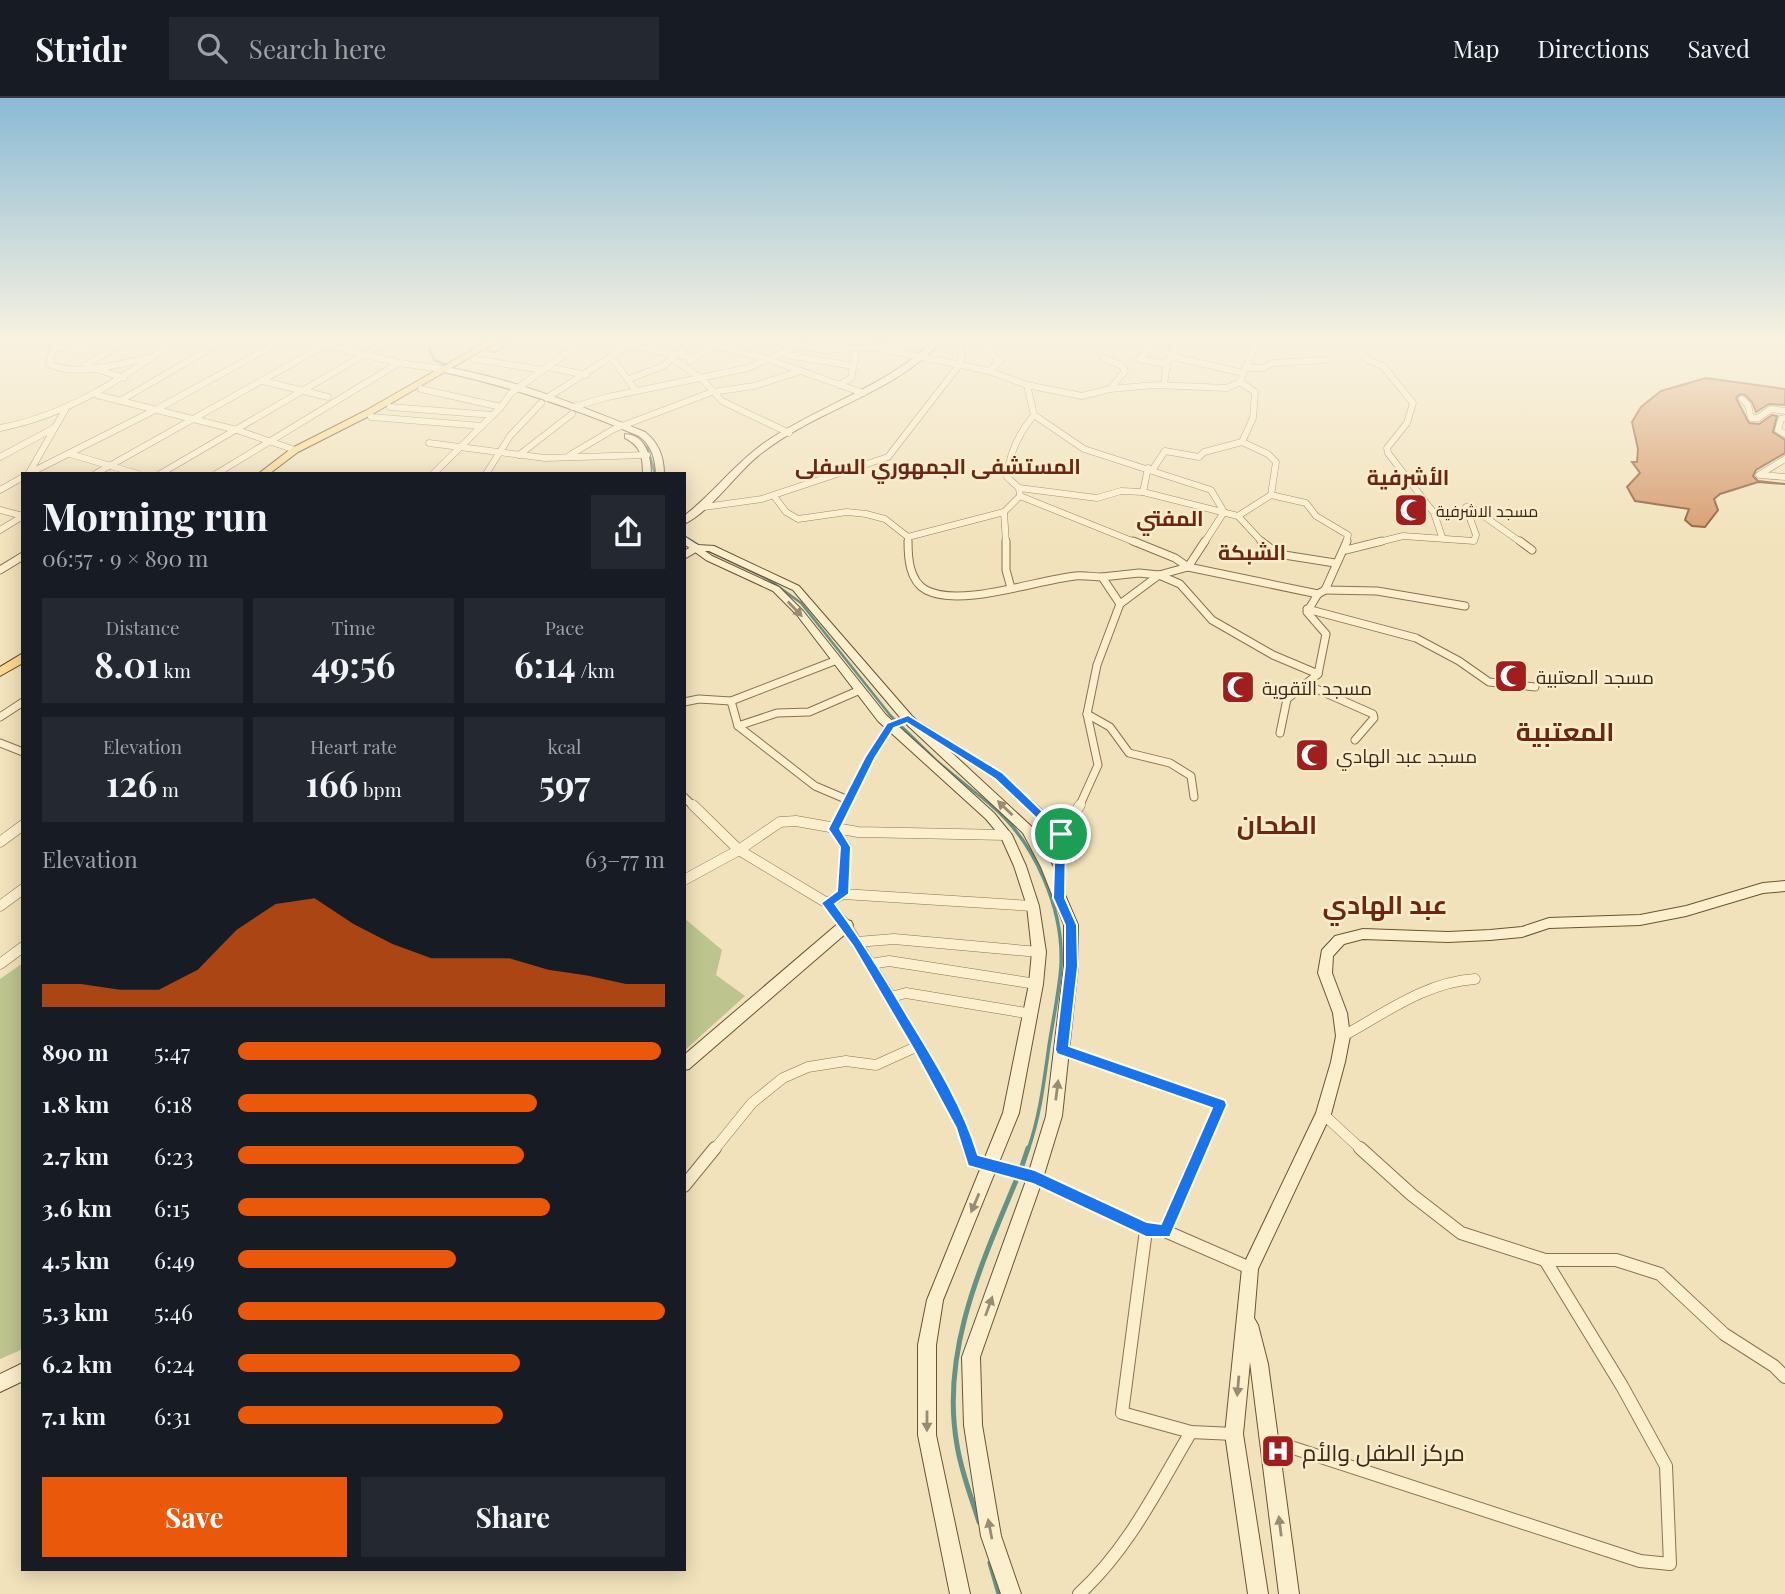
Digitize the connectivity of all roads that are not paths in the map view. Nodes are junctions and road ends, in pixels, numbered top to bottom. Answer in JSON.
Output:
{"nodes":[{"id":1,"x":157,"y":409,"type":"joint"},
{"id":2,"x":213,"y":409,"type":"edge"},
{"id":3,"x":273,"y":409,"type":"edge"},
{"id":4,"x":324,"y":409,"type":"edge"},
{"id":5,"x":375,"y":409,"type":"edge"},
{"id":6,"x":387,"y":409,"type":"edge"},
{"id":7,"x":413,"y":409,"type":"edge"},
{"id":8,"x":499,"y":409,"type":"edge"},
{"id":9,"x":536,"y":409,"type":"edge"},
{"id":10,"x":568,"y":409,"type":"edge"},
{"id":11,"x":576,"y":409,"type":"edge"},
{"id":12,"x":667,"y":409,"type":"edge"},
{"id":13,"x":738,"y":409,"type":"edge"},
{"id":14,"x":834,"y":409,"type":"edge"},
{"id":15,"x":925,"y":409,"type":"edge"},
{"id":16,"x":1033,"y":409,"type":"edge"},
{"id":17,"x":1254,"y":409,"type":"edge"},
{"id":18,"x":1412,"y":409,"type":"edge"},
{"id":19,"x":1749,"y":409,"type":"edge"},
{"id":20,"x":65,"y":410,"type":"joint"},
{"id":21,"x":572,"y":410,"type":"junction"},
{"id":22,"x":1785,"y":411,"type":"edge"},
{"id":23,"x":493,"y":415,"type":"junction"},
{"id":24,"x":1034,"y":415,"type":"junction"},
{"id":25,"x":371,"y":417,"type":"junction"},
{"id":26,"x":1785,"y":418,"type":"edge"},
{"id":27,"x":195,"y":419,"type":"junction"},
{"id":28,"x":482,"y":426,"type":"junction"},
{"id":29,"x":618,"y":427,"type":"junction"},
{"id":30,"x":55,"y":428,"type":"junction"},
{"id":31,"x":2,"y":429,"type":"edge"},
{"id":32,"x":237,"y":430,"type":"junction"},
{"id":33,"x":789,"y":433,"type":"junction"},
{"id":34,"x":1785,"y":434,"type":"edge"},
{"id":35,"x":271,"y":441,"type":"junction"},
{"id":36,"x":1242,"y":442,"type":"junction"},
{"id":37,"x":429,"y":443,"type":"dead end"},
{"id":38,"x":462,"y":447,"type":"junction"},
{"id":39,"x":295,"y":450,"type":"junction"},
{"id":40,"x":498,"y":451,"type":"junction"},
{"id":41,"x":69,"y":454,"type":"junction"},
{"id":42,"x":519,"y":455,"type":"junction"},
{"id":43,"x":570,"y":455,"type":"junction"},
{"id":44,"x":647,"y":455,"type":"junction"},
{"id":45,"x":0,"y":457,"type":"edge"},
{"id":46,"x":1785,"y":459,"type":"edge"},
{"id":47,"x":109,"y":466,"type":"junction"},
{"id":48,"x":1151,"y":469,"type":"junction"},
{"id":49,"x":30,"y":472,"type":"edge"},
{"id":50,"x":33,"y":472,"type":"edge"},
{"id":51,"x":98,"y":472,"type":"edge"},
{"id":52,"x":131,"y":472,"type":"edge"},
{"id":53,"x":164,"y":472,"type":"edge"},
{"id":54,"x":219,"y":472,"type":"edge"},
{"id":55,"x":265,"y":472,"type":"edge"},
{"id":56,"x":281,"y":472,"type":"edge"},
{"id":57,"x":435,"y":472,"type":"edge"},
{"id":58,"x":487,"y":472,"type":"edge"},
{"id":59,"x":647,"y":472,"type":"edge"},
{"id":60,"x":660,"y":472,"type":"edge"},
{"id":61,"x":1785,"y":477,"type":"edge"},
{"id":62,"x":21,"y":478,"type":"edge"},
{"id":63,"x":12,"y":484,"type":"junction"},
{"id":64,"x":1018,"y":488,"type":"junction"},
{"id":65,"x":21,"y":489,"type":"edge"},
{"id":66,"x":0,"y":490,"type":"edge"},
{"id":67,"x":1143,"y":492,"type":"junction"},
{"id":68,"x":1271,"y":495,"type":"junction"},
{"id":69,"x":774,"y":496,"type":"junction"},
{"id":70,"x":1020,"y":496,"type":"junction"},
{"id":71,"x":704,"y":507,"type":"junction"},
{"id":72,"x":0,"y":510,"type":"edge"},
{"id":73,"x":1004,"y":512,"type":"junction"},
{"id":74,"x":1224,"y":512,"type":"junction"},
{"id":75,"x":21,"y":515,"type":"edge"},
{"id":76,"x":1238,"y":516,"type":"junction"},
{"id":77,"x":21,"y":517,"type":"edge"},
{"id":78,"x":686,"y":520,"type":"edge"},
{"id":79,"x":0,"y":530,"type":"edge"},
{"id":80,"x":908,"y":537,"type":"junction"},
{"id":81,"x":1442,"y":537,"type":"junction"},
{"id":82,"x":1346,"y":550,"type":"junction"},
{"id":83,"x":1532,"y":550,"type":"dead end"},
{"id":84,"x":690,"y":552,"type":"edge"},
{"id":85,"x":21,"y":557,"type":"edge"},
{"id":86,"x":1335,"y":563,"type":"junction"},
{"id":87,"x":1188,"y":567,"type":"junction"},
{"id":88,"x":0,"y":570,"type":"edge"},
{"id":89,"x":1159,"y":575,"type":"junction"},
{"id":90,"x":1102,"y":577,"type":"junction"},
{"id":91,"x":1011,"y":588,"type":"junction"},
{"id":92,"x":1321,"y":592,"type":"junction"},
{"id":93,"x":1120,"y":604,"type":"junction"},
{"id":94,"x":1465,"y":606,"type":"dead end"},
{"id":95,"x":1307,"y":608,"type":"junction"},
{"id":96,"x":21,"y":647,"type":"edge"},
{"id":97,"x":21,"y":658,"type":"edge"},
{"id":98,"x":837,"y":660,"type":"junction"},
{"id":99,"x":0,"y":661,"type":"edge"},
{"id":100,"x":0,"y":672,"type":"edge"},
{"id":101,"x":1318,"y":674,"type":"junction"},
{"id":102,"x":1305,"y":684,"type":"junction"},
{"id":103,"x":1535,"y":687,"type":"dead end"},
{"id":104,"x":860,"y":690,"type":"junction"},
{"id":105,"x":730,"y":701,"type":"junction"},
{"id":106,"x":686,"y":702,"type":"edge"},
{"id":107,"x":21,"y":703,"type":"edge"},
{"id":108,"x":1087,"y":714,"type":"junction"},
{"id":109,"x":0,"y":717,"type":"edge"},
{"id":110,"x":908,"y":719,"type":"junction"},
{"id":111,"x":890,"y":725,"type":"junction"},
{"id":112,"x":738,"y":726,"type":"junction"},
{"id":113,"x":1280,"y":733,"type":"dead end"},
{"id":114,"x":1355,"y":740,"type":"dead end"},
{"id":115,"x":0,"y":743,"type":"edge"},
{"id":116,"x":21,"y":751,"type":"edge"},
{"id":117,"x":1194,"y":797,"type":"dead end"},
{"id":118,"x":686,"y":799,"type":"edge"},
{"id":119,"x":848,"y":800,"type":"junction"},
{"id":120,"x":21,"y":826,"type":"edge"},
{"id":121,"x":834,"y":829,"type":"junction"},
{"id":122,"x":1061,"y":834,"type":"junction"},
{"id":123,"x":1006,"y":835,"type":"junction"},
{"id":124,"x":0,"y":842,"type":"edge"},
{"id":125,"x":739,"y":850,"type":"junction"},
{"id":126,"x":686,"y":879,"type":"edge"},
{"id":127,"x":1785,"y":886,"type":"edge"},
{"id":128,"x":21,"y":890,"type":"edge"},
{"id":129,"x":843,"y":894,"type":"junction"},
{"id":130,"x":1059,"y":898,"type":"junction"},
{"id":131,"x":827,"y":903,"type":"junction"},
{"id":132,"x":0,"y":906,"type":"edge"},
{"id":133,"x":1033,"y":906,"type":"junction"},
{"id":134,"x":846,"y":926,"type":"junction"},
{"id":135,"x":857,"y":942,"type":"junction"},
{"id":136,"x":21,"y":948,"type":"edge"},
{"id":137,"x":1039,"y":952,"type":"junction"},
{"id":138,"x":0,"y":964,"type":"edge"},
{"id":139,"x":870,"y":964,"type":"junction"},
{"id":140,"x":1475,"y":979,"type":"dead end"},
{"id":141,"x":1036,"y":984,"type":"junction"},
{"id":142,"x":891,"y":998,"type":"junction"},
{"id":143,"x":1032,"y":1014,"type":"junction"},
{"id":144,"x":1343,"y":1036,"type":"junction"},
{"id":145,"x":918,"y":1046,"type":"junction"},
{"id":146,"x":1062,"y":1050,"type":"junction"},
{"id":147,"x":686,"y":1062,"type":"edge"},
{"id":148,"x":1323,"y":1114,"type":"junction"},
{"id":149,"x":990,"y":1166,"type":"junction"},
{"id":150,"x":1035,"y":1178,"type":"junction"},
{"id":151,"x":686,"y":1184,"type":"edge"},
{"id":152,"x":1146,"y":1230,"type":"junction"},
{"id":153,"x":1165,"y":1231,"type":"junction"},
{"id":154,"x":1545,"y":1260,"type":"junction"},
{"id":155,"x":1250,"y":1268,"type":"junction"},
{"id":156,"x":1247,"y":1318,"type":"junction"},
{"id":157,"x":21,"y":1373,"type":"edge"},
{"id":158,"x":1785,"y":1377,"type":"edge"},
{"id":159,"x":0,"y":1383,"type":"edge"},
{"id":160,"x":1191,"y":1432,"type":"junction"},
{"id":161,"x":1234,"y":1434,"type":"junction"},
{"id":162,"x":1269,"y":1440,"type":"junction"},
{"id":163,"x":960,"y":1594,"type":"edge"},
{"id":164,"x":1011,"y":1594,"type":"edge"},
{"id":165,"x":1079,"y":1594,"type":"edge"},
{"id":166,"x":1258,"y":1594,"type":"edge"},
{"id":167,"x":1289,"y":1594,"type":"edge"}],
"edges":[{"from":1,"to":27,"type":"street"},
{"from":1,"to":41,"type":"street"},
{"from":2,"to":27,"type":"street"},
{"from":3,"to":32,"type":"street"},
{"from":4,"to":35,"type":"street"},
{"from":5,"to":39,"type":"main road"},
{"from":6,"to":25,"type":"main road"},
{"from":7,"to":23,"type":"street"},
{"from":8,"to":23,"type":"street"},
{"from":9,"to":40,"type":"street"},
{"from":10,"to":21,"type":"main road"},
{"from":11,"to":21,"type":"street"},
{"from":12,"to":29,"type":"street"},
{"from":13,"to":33,"type":"street"},
{"from":14,"to":33,"type":"main road"},
{"from":15,"to":69,"type":"street"},
{"from":16,"to":24,"type":"street"},
{"from":17,"to":36,"type":"street"},
{"from":18,"to":81,"type":"street"},
{"from":19,"to":22,"type":"street"},
{"from":20,"to":30,"type":"street"},
{"from":20,"to":31,"type":"street"},
{"from":21,"to":29,"type":"main road"},
{"from":21,"to":42,"type":"street"},
{"from":23,"to":28,"type":"street"},
{"from":24,"to":48,"type":"street"},
{"from":24,"to":64,"type":"street"},
{"from":25,"to":28,"type":"street"},
{"from":25,"to":56,"type":"main road"},
{"from":26,"to":34,"type":"street"},
{"from":27,"to":32,"type":"street"},
{"from":27,"to":47,"type":"street"},
{"from":28,"to":38,"type":"street"},
{"from":29,"to":43,"type":"street"},
{"from":29,"to":44,"type":"main road"},
{"from":29,"to":60,"type":"main road"},
{"from":30,"to":45,"type":"street"},
{"from":30,"to":49,"type":"street"},
{"from":32,"to":35,"type":"street"},
{"from":32,"to":53,"type":"street"},
{"from":33,"to":71,"type":"main road"},
{"from":35,"to":39,"type":"street"},
{"from":35,"to":54,"type":"street"},
{"from":36,"to":48,"type":"street"},
{"from":36,"to":68,"type":"street"},
{"from":37,"to":38,"type":"street"},
{"from":38,"to":40,"type":"street"},
{"from":38,"to":57,"type":"street"},
{"from":39,"to":55,"type":"main road"},
{"from":40,"to":42,"type":"street"},
{"from":40,"to":58,"type":"street"},
{"from":41,"to":47,"type":"street"},
{"from":41,"to":50,"type":"street"},
{"from":42,"to":43,"type":"street"},
{"from":43,"to":44,"type":"street"},
{"from":44,"to":59,"type":"main road"},
{"from":46,"to":61,"type":"street"},
{"from":47,"to":51,"type":"street"},
{"from":47,"to":52,"type":"street"},
{"from":48,"to":67,"type":"street"},
{"from":48,"to":74,"type":"street"},
{"from":62,"to":63,"type":"street"},
{"from":63,"to":65,"type":"street"},
{"from":63,"to":66,"type":"street"},
{"from":64,"to":67,"type":"street"},
{"from":64,"to":70,"type":"street"},
{"from":67,"to":74,"type":"street"},
{"from":68,"to":76,"type":"street"},
{"from":68,"to":82,"type":"street"},
{"from":69,"to":71,"type":"street"},
{"from":69,"to":80,"type":"street"},
{"from":70,"to":73,"type":"street"},
{"from":70,"to":87,"type":"street"},
{"from":71,"to":78,"type":"main road"},
{"from":72,"to":75,"type":"street"},
{"from":73,"to":80,"type":"street"},
{"from":73,"to":91,"type":"street"},
{"from":74,"to":76,"type":"street"},
{"from":74,"to":87,"type":"street"},
{"from":76,"to":86,"type":"street"},
{"from":77,"to":79,"type":"street"},
{"from":80,"to":91,"type":"street"},
{"from":81,"to":82,"type":"street"},
{"from":81,"to":83,"type":"street"},
{"from":82,"to":86,"type":"street"},
{"from":84,"to":98,"type":"main road","one_way":true},
{"from":84,"to":110,"type":"main road"},
{"from":85,"to":88,"type":"street"},
{"from":86,"to":92,"type":"street"},
{"from":87,"to":89,"type":"street"},
{"from":87,"to":92,"type":"street"},
{"from":89,"to":90,"type":"street"},
{"from":89,"to":93,"type":"street"},
{"from":89,"to":101,"type":"street"},
{"from":90,"to":91,"type":"street"},
{"from":90,"to":93,"type":"street"},
{"from":92,"to":94,"type":"street"},
{"from":92,"to":95,"type":"street"},
{"from":93,"to":108,"type":"street"},
{"from":95,"to":101,"type":"street"},
{"from":95,"to":103,"type":"street"},
{"from":96,"to":99,"type":"main road"},
{"from":97,"to":100,"type":"main road"},
{"from":98,"to":104,"type":"main road"},
{"from":98,"to":105,"type":"street"},
{"from":101,"to":102,"type":"street"},
{"from":102,"to":113,"type":"street"},
{"from":102,"to":114,"type":"street"},
{"from":104,"to":111,"type":"main road"},
{"from":104,"to":112,"type":"street"},
{"from":105,"to":106,"type":"street"},
{"from":105,"to":112,"type":"street"},
{"from":107,"to":109,"type":"street"},
{"from":108,"to":117,"type":"street"},
{"from":108,"to":122,"type":"street"},
{"from":110,"to":111,"type":"main road"},
{"from":110,"to":122,"type":"street"},
{"from":130,"to":110,"type":"main road","one_way":true},
{"from":111,"to":119,"type":"street"},
{"from":111,"to":123,"type":"main road"},
{"from":112,"to":119,"type":"street"},
{"from":115,"to":116,"type":"street"},
{"from":118,"to":125,"type":"street"},
{"from":119,"to":121,"type":"street"},
{"from":120,"to":124,"type":"street"},
{"from":121,"to":123,"type":"street"},
{"from":121,"to":125,"type":"street"},
{"from":121,"to":129,"type":"street"},
{"from":122,"to":130,"type":"street"},
{"from":123,"to":133,"type":"main road"},
{"from":125,"to":126,"type":"street"},
{"from":125,"to":131,"type":"street"},
{"from":127,"to":144,"type":"main road"},
{"from":128,"to":132,"type":"street"},
{"from":129,"to":131,"type":"street"},
{"from":129,"to":133,"type":"street"},
{"from":130,"to":146,"type":"main road"},
{"from":131,"to":134,"type":"street"},
{"from":133,"to":137,"type":"main road"},
{"from":134,"to":135,"type":"street"},
{"from":134,"to":147,"type":"main road"},
{"from":135,"to":137,"type":"street"},
{"from":135,"to":139,"type":"street"},
{"from":136,"to":138,"type":"street"},
{"from":137,"to":141,"type":"main road"},
{"from":139,"to":141,"type":"street"},
{"from":139,"to":142,"type":"street"},
{"from":140,"to":144,"type":"street"},
{"from":141,"to":143,"type":"main road"},
{"from":142,"to":143,"type":"street"},
{"from":142,"to":145,"type":"street"},
{"from":143,"to":149,"type":"main road"},
{"from":144,"to":148,"type":"main road"},
{"from":145,"to":149,"type":"street"},
{"from":145,"to":151,"type":"street"},
{"from":150,"to":146,"type":"main road","one_way":true},
{"from":146,"to":153,"type":"street"},
{"from":148,"to":154,"type":"street"},
{"from":148,"to":155,"type":"main road"},
{"from":149,"to":150,"type":"street"},
{"from":149,"to":163,"type":"main road","one_way":true},
{"from":150,"to":152,"type":"street"},
{"from":164,"to":150,"type":"main road","one_way":true},
{"from":152,"to":153,"type":"street"},
{"from":152,"to":160,"type":"street"},
{"from":153,"to":155,"type":"street"},
{"from":154,"to":158,"type":"street"},
{"from":154,"to":162,"type":"street"},
{"from":155,"to":156,"type":"main road"},
{"from":156,"to":161,"type":"main road","one_way":true},
{"from":156,"to":162,"type":"street"},
{"from":157,"to":159,"type":"main road"},
{"from":160,"to":161,"type":"street"},
{"from":160,"to":165,"type":"street"},
{"from":161,"to":166,"type":"main road"},
{"from":167,"to":162,"type":"street","one_way":true}]}
